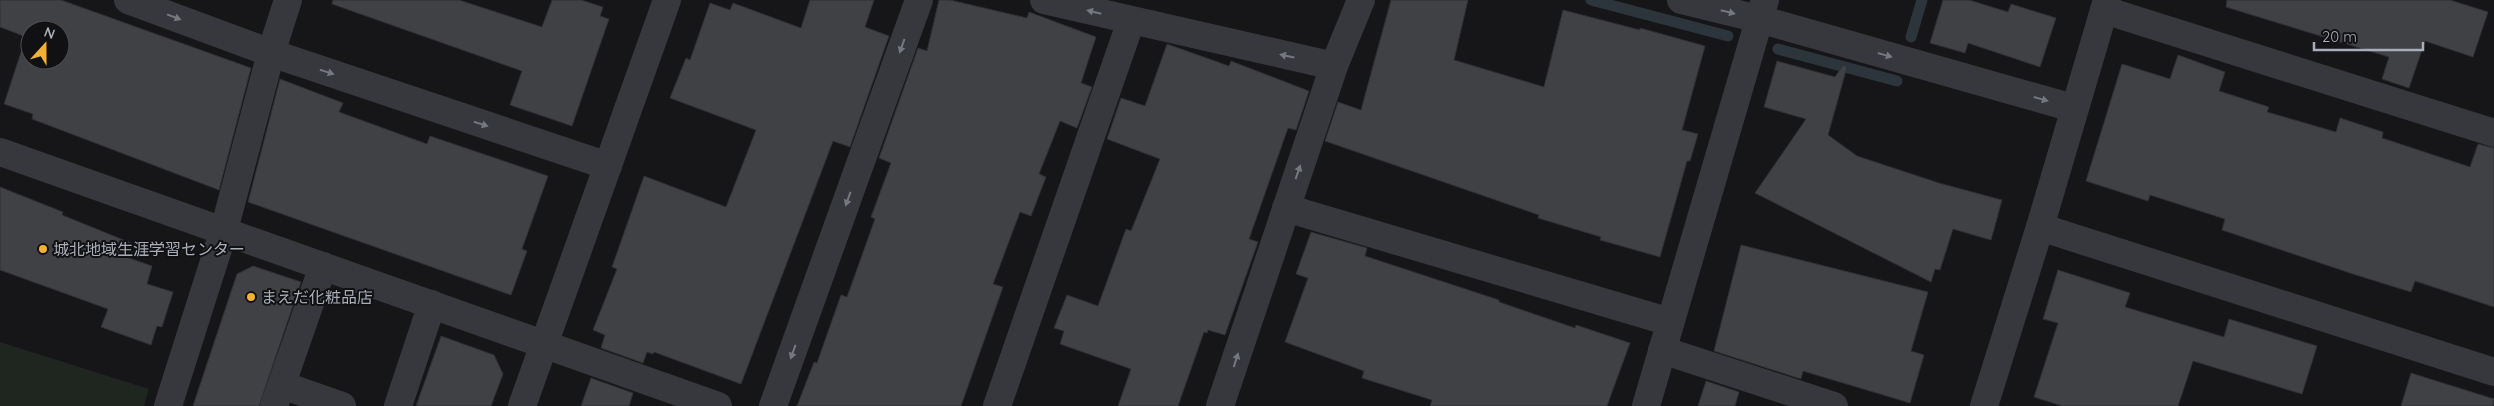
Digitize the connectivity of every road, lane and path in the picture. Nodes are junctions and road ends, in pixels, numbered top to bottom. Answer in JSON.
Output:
{"nodes":[{"id":1,"x":128,"y":0,"type":"edge"},
{"id":2,"x":288,"y":0,"type":"edge"},
{"id":3,"x":667,"y":0,"type":"edge"},
{"id":4,"x":919,"y":0,"type":"edge"},
{"id":5,"x":1044,"y":0,"type":"edge"},
{"id":6,"x":1361,"y":0,"type":"edge"},
{"id":7,"x":1681,"y":0,"type":"edge"},
{"id":8,"x":2105,"y":5,"type":"edge"},
{"id":9,"x":1762,"y":10,"type":"edge"},
{"id":10,"x":1131,"y":21,"type":"junction"},
{"id":11,"x":271,"y":53,"type":"junction"},
{"id":12,"x":1334,"y":66,"type":"junction"},
{"id":13,"x":2073,"y":108,"type":"junction"},
{"id":14,"x":2494,"y":132,"type":"edge"},
{"id":15,"x":0,"y":152,"type":"edge"},
{"id":16,"x":608,"y":166,"type":"junction"},
{"id":17,"x":1286,"y":208,"type":"junction"},
{"id":18,"x":2040,"y":227,"type":"junction"},
{"id":19,"x":224,"y":230,"type":"junction"},
{"id":20,"x":323,"y":266,"type":"junction"},
{"id":21,"x":432,"y":304,"type":"junction"},
{"id":22,"x":1670,"y":322,"type":"junction"},
{"id":23,"x":544,"y":344,"type":"junction"},
{"id":24,"x":1662,"y":350,"type":"junction"},
{"id":25,"x":2494,"y":372,"type":"edge"},
{"id":26,"x":278,"y":396,"type":"edge"},
{"id":27,"x":168,"y":406,"type":"edge"},
{"id":28,"x":342,"y":406,"type":"edge"},
{"id":29,"x":398,"y":406,"type":"edge"},
{"id":30,"x":522,"y":406,"type":"edge"},
{"id":31,"x":718,"y":406,"type":"edge"},
{"id":32,"x":774,"y":406,"type":"edge"},
{"id":33,"x":997,"y":406,"type":"edge"},
{"id":34,"x":1220,"y":406,"type":"edge"},
{"id":35,"x":1646,"y":406,"type":"edge"},
{"id":36,"x":1834,"y":406,"type":"edge"},
{"id":37,"x":1984,"y":406,"type":"edge"}],
"edges":[{"from":1,"to":11,"type":"street","one_way":true},
{"from":2,"to":11,"type":"street"},
{"from":3,"to":16,"type":"street"},
{"from":4,"to":32,"type":"street","one_way":true},
{"from":10,"to":5,"type":"street","one_way":true},
{"from":6,"to":12,"type":"street"},
{"from":7,"to":9,"type":"street","one_way":true},
{"from":8,"to":13,"type":"street"},
{"from":8,"to":14,"type":"street"},
{"from":9,"to":13,"type":"street","one_way":true},
{"from":9,"to":22,"type":"street"},
{"from":12,"to":10,"type":"street","one_way":true},
{"from":10,"to":33,"type":"street"},
{"from":11,"to":16,"type":"street","one_way":true},
{"from":11,"to":19,"type":"street"},
{"from":17,"to":12,"type":"street","one_way":true},
{"from":13,"to":18,"type":"street"},
{"from":15,"to":19,"type":"street"},
{"from":16,"to":23,"type":"street"},
{"from":17,"to":22,"type":"street"},
{"from":34,"to":17,"type":"street","one_way":true},
{"from":18,"to":25,"type":"street"},
{"from":18,"to":37,"type":"street"},
{"from":19,"to":20,"type":"street"},
{"from":19,"to":27,"type":"street"},
{"from":20,"to":21,"type":"street"},
{"from":20,"to":26,"type":"street"},
{"from":21,"to":23,"type":"street"},
{"from":21,"to":29,"type":"street"},
{"from":22,"to":24,"type":"street"},
{"from":23,"to":30,"type":"street"},
{"from":23,"to":31,"type":"street"},
{"from":24,"to":35,"type":"street"},
{"from":24,"to":36,"type":"street"},
{"from":26,"to":28,"type":"street"}]}
